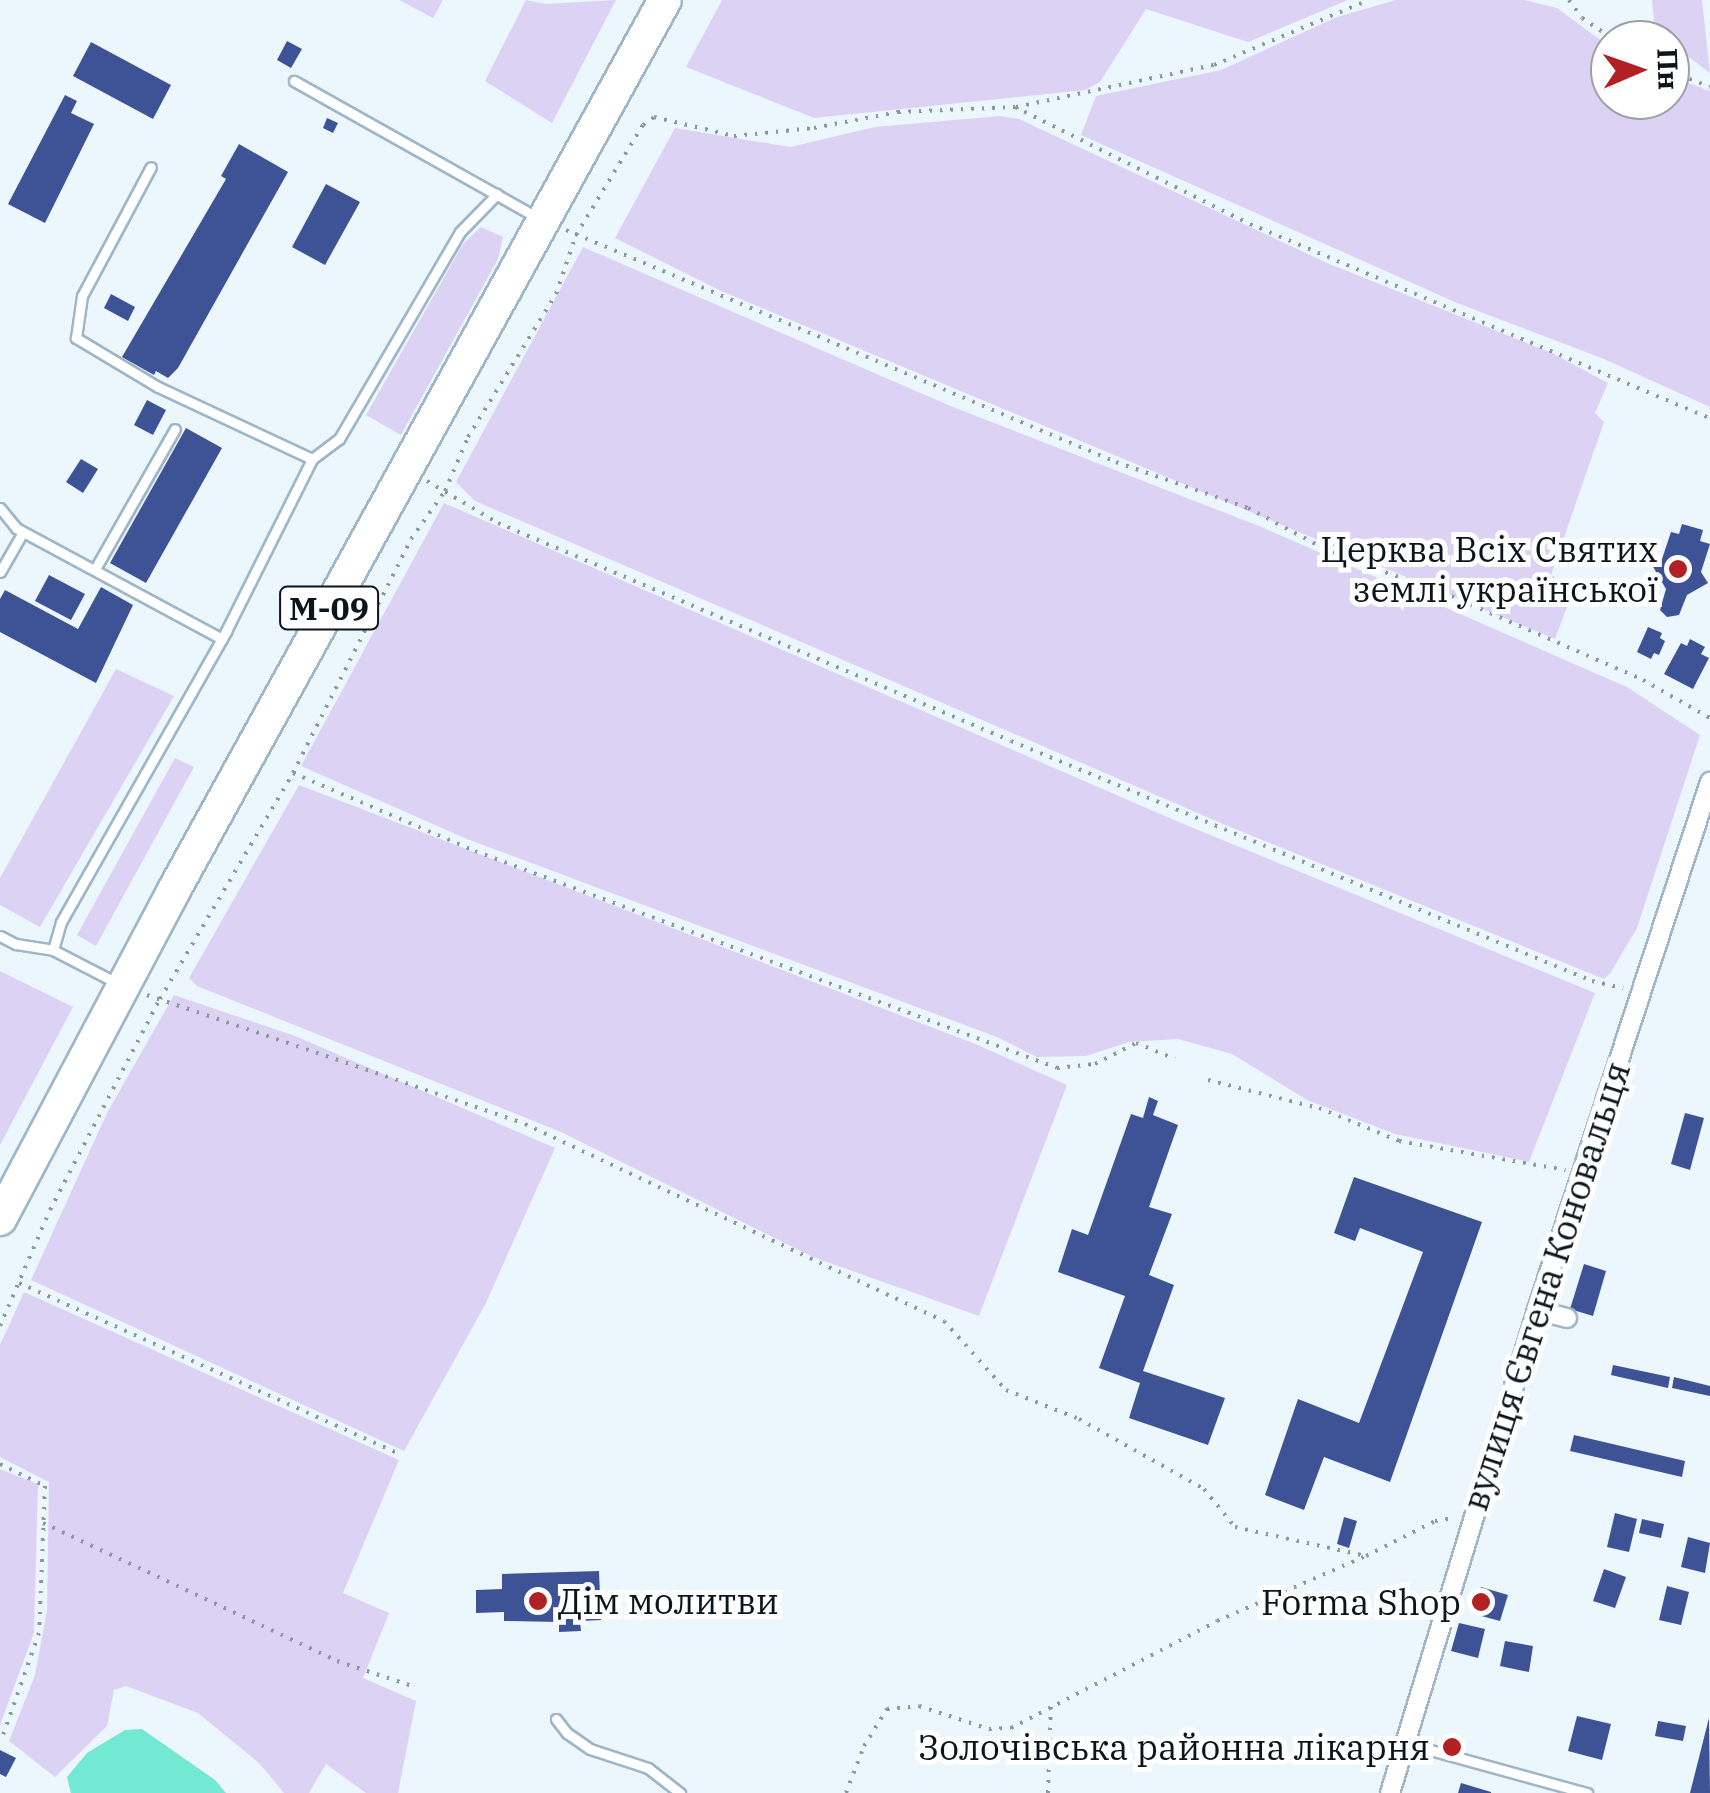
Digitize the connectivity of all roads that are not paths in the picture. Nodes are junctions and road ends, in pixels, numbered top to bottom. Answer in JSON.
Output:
{"nodes":[{"id":1,"x":666,"y":0,"type":"edge"},
{"id":2,"x":294,"y":81,"type":"dead end"},
{"id":3,"x":151,"y":167,"type":"dead end"},
{"id":4,"x":496,"y":194,"type":"junction"},
{"id":5,"x":542,"y":220,"type":"junction"},
{"id":6,"x":175,"y":428,"type":"dead end"},
{"id":7,"x":312,"y":458,"type":"junction"},
{"id":8,"x":0,"y":508,"type":"edge"},
{"id":9,"x":23,"y":532,"type":"junction"},
{"id":10,"x":95,"y":569,"type":"junction"},
{"id":11,"x":0,"y":572,"type":"edge"},
{"id":12,"x":222,"y":639,"type":"junction"},
{"id":13,"x":1710,"y":782,"type":"edge"},
{"id":14,"x":0,"y":936,"type":"edge"},
{"id":15,"x":54,"y":950,"type":"junction"},
{"id":16,"x":123,"y":986,"type":"junction"},
{"id":17,"x":0,"y":1219,"type":"edge"},
{"id":18,"x":1537,"y":1310,"type":"junction"},
{"id":19,"x":1567,"y":1318,"type":"dead end"},
{"id":20,"x":556,"y":1718,"type":"dead end"},
{"id":21,"x":1405,"y":1743,"type":"junction"},
{"id":22,"x":680,"y":1793,"type":"edge"},
{"id":23,"x":1390,"y":1793,"type":"edge"},
{"id":24,"x":1587,"y":1793,"type":"edge"}],
"edges":[{"from":1,"to":5,"type":"highway","number":"М-09"},
{"from":2,"to":4,"type":"lane"},
{"from":3,"to":7,"type":"lane"},
{"from":4,"to":5,"type":"lane"},
{"from":4,"to":7,"type":"lane"},
{"from":5,"to":16,"type":"highway","number":"М-09"},
{"from":6,"to":10,"type":"lane"},
{"from":7,"to":12,"type":"lane"},
{"from":8,"to":9,"type":"lane"},
{"from":9,"to":10,"type":"lane"},
{"from":9,"to":11,"type":"lane"},
{"from":10,"to":12,"type":"lane"},
{"from":12,"to":15,"type":"lane"},
{"from":13,"to":18,"type":"street","name":"вулиця Євгена Коновальця"},
{"from":14,"to":15,"type":"lane"},
{"from":15,"to":16,"type":"lane"},
{"from":16,"to":17,"type":"highway","number":"М-09"},
{"from":18,"to":19,"type":"street"},
{"from":18,"to":21,"type":"street","name":"вулиця Євгена Коновальця"},
{"from":20,"to":22,"type":"lane"},
{"from":21,"to":23,"type":"street","name":"вулиця Євгена Коновальця"},
{"from":21,"to":24,"type":"lane"}]}
